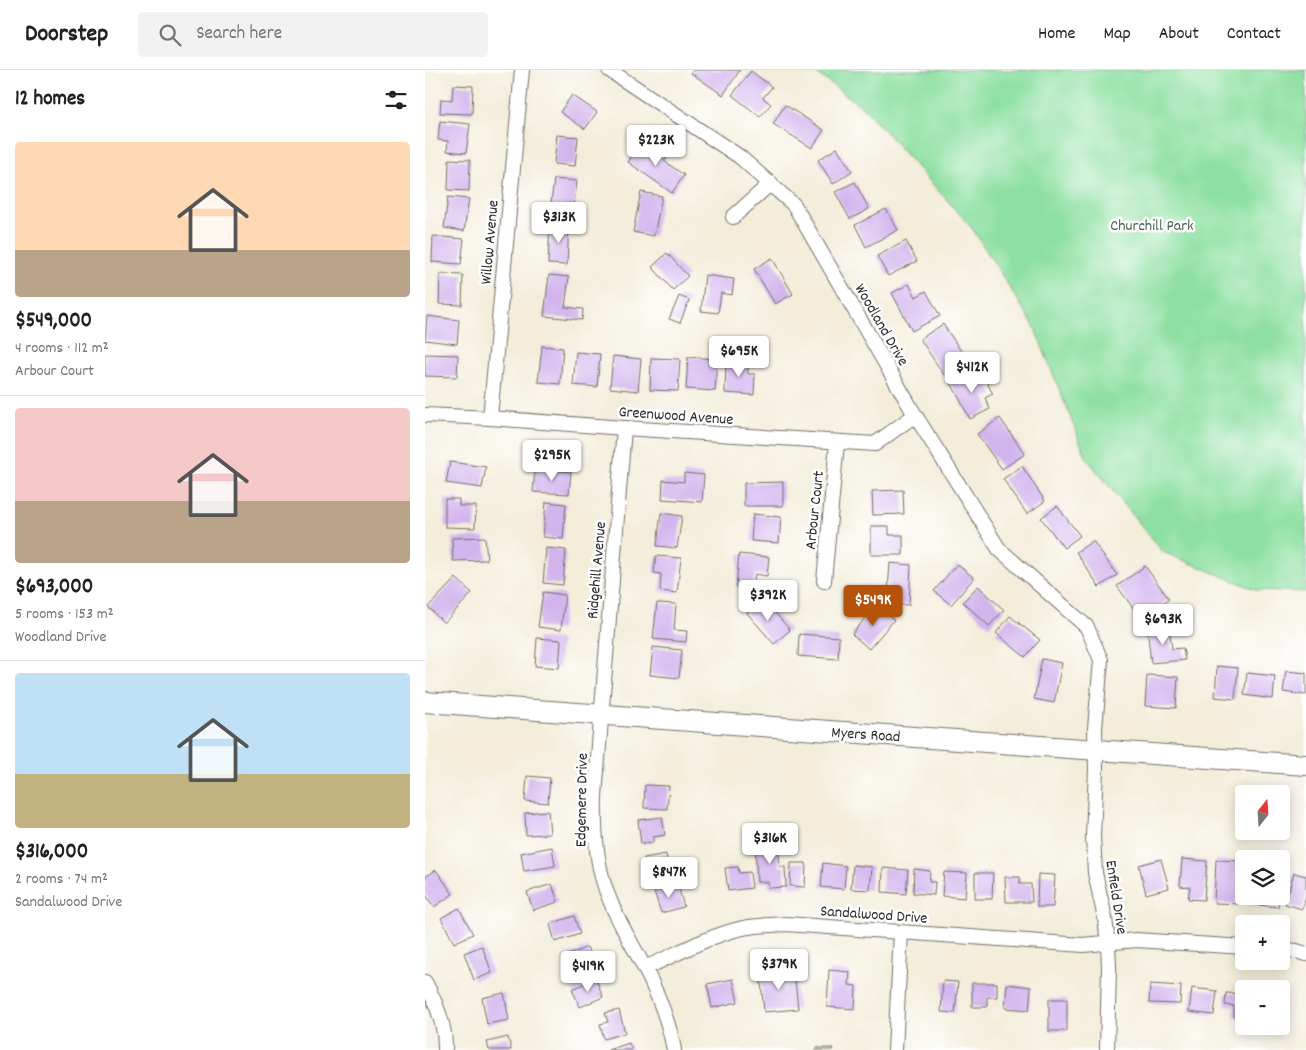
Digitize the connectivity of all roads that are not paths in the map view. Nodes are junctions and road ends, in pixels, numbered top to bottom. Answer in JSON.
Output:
{"nodes":[{"id":1,"x":522,"y":70,"type":"edge"},
{"id":2,"x":609,"y":70,"type":"edge"},
{"id":3,"x":771,"y":183,"type":"junction"},
{"id":4,"x":733,"y":217,"type":"dead end"},
{"id":5,"x":425,"y":415,"type":"edge"},
{"id":6,"x":915,"y":415,"type":"junction"},
{"id":7,"x":490,"y":418,"type":"junction"},
{"id":8,"x":623,"y":428,"type":"junction"},
{"id":9,"x":837,"y":443,"type":"junction"},
{"id":10,"x":824,"y":581,"type":"dead end"},
{"id":11,"x":425,"y":702,"type":"edge"},
{"id":12,"x":601,"y":715,"type":"junction"},
{"id":13,"x":1095,"y":750,"type":"junction"},
{"id":14,"x":1306,"y":765,"type":"edge"},
{"id":15,"x":901,"y":933,"type":"junction"},
{"id":16,"x":1107,"y":942,"type":"junction"},
{"id":17,"x":1235,"y":946,"type":"edge"},
{"id":18,"x":1290,"y":950,"type":"edge"},
{"id":19,"x":1306,"y":954,"type":"edge"},
{"id":20,"x":645,"y":968,"type":"junction"},
{"id":21,"x":425,"y":982,"type":"edge"},
{"id":22,"x":445,"y":1050,"type":"edge"},
{"id":23,"x":674,"y":1050,"type":"edge"},
{"id":24,"x":895,"y":1050,"type":"edge"},
{"id":25,"x":1107,"y":1050,"type":"edge"}],
"edges":[{"from":1,"to":7,"type":"street","name":"Willow Avenue"},
{"from":2,"to":3,"type":"street","name":"Woodland Drive"},
{"from":3,"to":4,"type":"street"},
{"from":3,"to":6,"type":"street","name":"Woodland Drive"},
{"from":5,"to":7,"type":"street","name":"Greenwood Avenue"},
{"from":6,"to":9,"type":"street","name":"Greenwood Avenue"},
{"from":6,"to":13,"type":"street","name":"Woodland Drive"},
{"from":7,"to":8,"type":"street","name":"Greenwood Avenue"},
{"from":8,"to":9,"type":"street","name":"Greenwood Avenue"},
{"from":8,"to":12,"type":"street","name":"Ridgehill Avenue"},
{"from":9,"to":10,"type":"street","name":"Arbour Court"},
{"from":11,"to":12,"type":"main road","name":"Myers Road"},
{"from":12,"to":13,"type":"main road","name":"Myers Road"},
{"from":12,"to":20,"type":"street","name":"Edgemere Drive"},
{"from":13,"to":14,"type":"main road","name":"Myers Road"},
{"from":13,"to":16,"type":"street","name":"Enfield Drive"},
{"from":15,"to":16,"type":"street","name":"Sandalwood Drive"},
{"from":15,"to":20,"type":"street","name":"Sandalwood Drive"},
{"from":15,"to":24,"type":"street"},
{"from":16,"to":17,"type":"street","name":"Sandalwood Drive"},
{"from":16,"to":25,"type":"street","name":"Enfield Drive"},
{"from":18,"to":19,"type":"street"},
{"from":20,"to":23,"type":"street","name":"Edgemere Drive"},
{"from":21,"to":22,"type":"street"}]}
